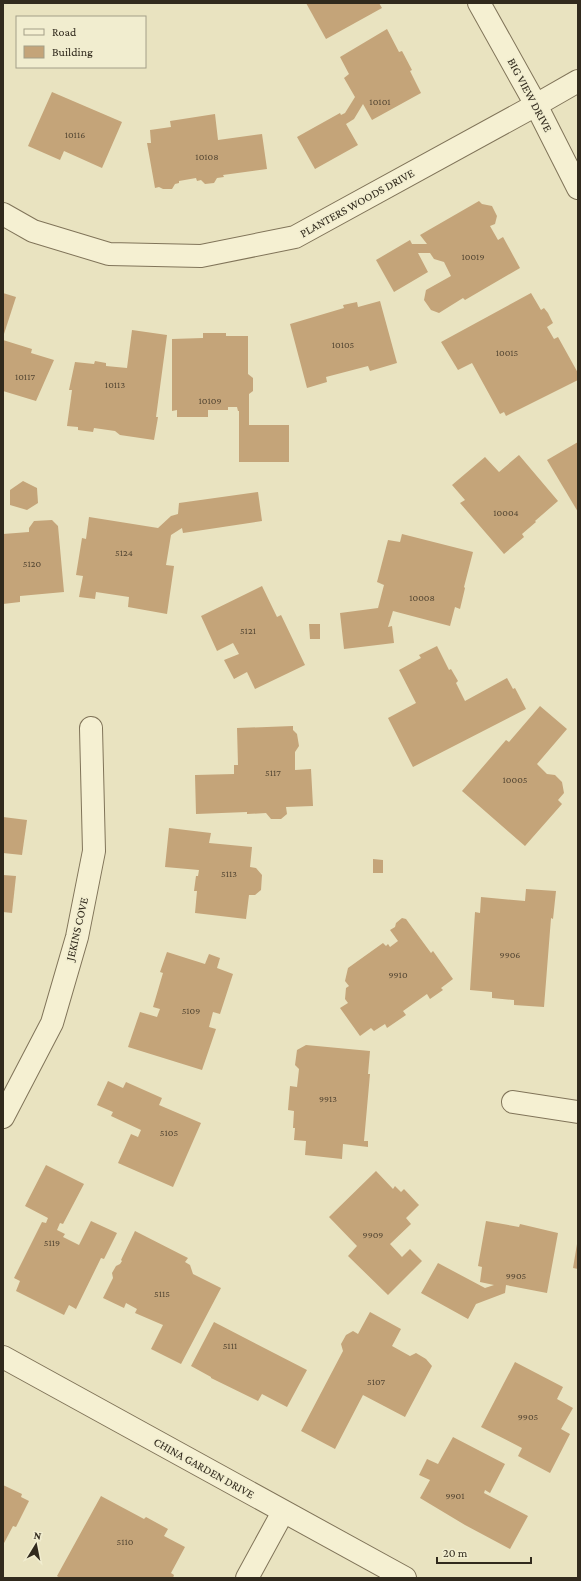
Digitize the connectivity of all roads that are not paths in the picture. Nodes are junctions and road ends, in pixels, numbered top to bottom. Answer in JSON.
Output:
{"nodes":[{"id":1,"x":479,"y":3,"type":"edge"},
{"id":2,"x":578,"y":81,"type":"edge"},
{"id":3,"x":536,"y":105,"type":"junction"},
{"id":4,"x":578,"y":188,"type":"edge"},
{"id":5,"x":3,"y":214,"type":"edge"},
{"id":6,"x":91,"y":728,"type":"dead end"},
{"id":7,"x":513,"y":1102,"type":"dead end"},
{"id":8,"x":578,"y":1112,"type":"edge"},
{"id":9,"x":3,"y":1117,"type":"edge"},
{"id":10,"x":3,"y":1357,"type":"edge"},
{"id":11,"x":283,"y":1512,"type":"junction"},
{"id":12,"x":247,"y":1578,"type":"edge"},
{"id":13,"x":405,"y":1578,"type":"edge"}],
"edges":[{"from":1,"to":3,"type":"street","name":"BIG VIEW DRIVE"},
{"from":2,"to":3,"type":"street","name":"PLANTERS WOODS DRIVE"},
{"from":3,"to":4,"type":"street","name":"BIG VIEW DRIVE"},
{"from":3,"to":5,"type":"street","name":"PLANTERS WOODS DRIVE"},
{"from":6,"to":9,"type":"street","name":"JEKINS COVE"},
{"from":7,"to":8,"type":"street"},
{"from":10,"to":11,"type":"street","name":"CHINA GARDEN DRIVE"},
{"from":11,"to":12,"type":"street"},
{"from":11,"to":13,"type":"street","name":"CHINA GARDEN DRIVE"}]}
